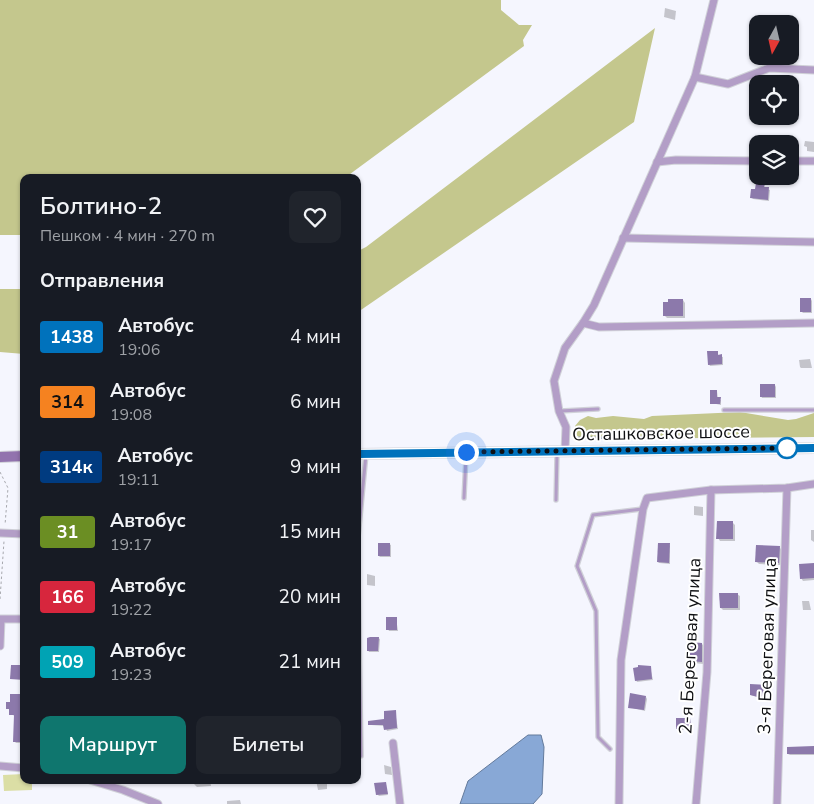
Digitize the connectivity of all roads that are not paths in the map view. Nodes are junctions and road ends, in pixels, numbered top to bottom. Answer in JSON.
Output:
{"nodes":[{"id":1,"x":714,"y":0,"type":"edge"},
{"id":2,"x":814,"y":70,"type":"edge"},
{"id":3,"x":695,"y":77,"type":"junction"},
{"id":4,"x":749,"y":161,"type":"edge"},
{"id":5,"x":799,"y":161,"type":"edge"},
{"id":6,"x":814,"y":161,"type":"edge"},
{"id":7,"x":657,"y":162,"type":"junction"},
{"id":8,"x":623,"y":238,"type":"junction"},
{"id":9,"x":814,"y":242,"type":"edge"},
{"id":10,"x":583,"y":323,"type":"junction"},
{"id":11,"x":814,"y":323,"type":"edge"},
{"id":12,"x":598,"y":409,"type":"dead end"},
{"id":13,"x":724,"y":410,"type":"dead end"},
{"id":14,"x":814,"y":410,"type":"edge"},
{"id":15,"x":559,"y":411,"type":"junction"},
{"id":16,"x":814,"y":448,"type":"edge"},
{"id":17,"x":561,"y":451,"type":"junction"},
{"id":18,"x":466,"y":452,"type":"junction"},
{"id":19,"x":362,"y":454,"type":"edge"},
{"id":20,"x":20,"y":456,"type":"edge"},
{"id":21,"x":0,"y":457,"type":"edge"},
{"id":22,"x":361,"y":475,"type":"edge"},
{"id":23,"x":814,"y":484,"type":"edge"},
{"id":24,"x":787,"y":488,"type":"junction"},
{"id":25,"x":711,"y":490,"type":"junction"},
{"id":26,"x":464,"y":498,"type":"dead end"},
{"id":27,"x":556,"y":500,"type":"dead end"},
{"id":28,"x":642,"y":509,"type":"junction"},
{"id":29,"x":0,"y":533,"type":"edge"},
{"id":30,"x":20,"y":534,"type":"edge"},
{"id":31,"x":20,"y":619,"type":"edge"},
{"id":32,"x":0,"y":646,"type":"edge"},
{"id":33,"x":394,"y":744,"type":"dead end"},
{"id":34,"x":610,"y":749,"type":"dead end"},
{"id":35,"x":0,"y":766,"type":"edge"},
{"id":36,"x":20,"y":768,"type":"edge"},
{"id":37,"x":103,"y":784,"type":"edge"},
{"id":38,"x":158,"y":804,"type":"edge"},
{"id":39,"x":400,"y":804,"type":"edge"},
{"id":40,"x":619,"y":804,"type":"edge"},
{"id":41,"x":696,"y":804,"type":"edge"},
{"id":42,"x":778,"y":804,"type":"edge"}],
"edges":[{"from":1,"to":3,"type":"street"},
{"from":2,"to":3,"type":"street"},
{"from":3,"to":7,"type":"street"},
{"from":4,"to":7,"type":"street"},
{"from":5,"to":6,"type":"street"},
{"from":7,"to":8,"type":"street"},
{"from":8,"to":9,"type":"street"},
{"from":8,"to":10,"type":"street"},
{"from":10,"to":11,"type":"street"},
{"from":10,"to":15,"type":"street"},
{"from":12,"to":15,"type":"lane"},
{"from":13,"to":14,"type":"lane"},
{"from":15,"to":17,"type":"street"},
{"from":16,"to":17,"type":"main road","name":"Осташковское шоссе"},
{"from":17,"to":18,"type":"main road","name":"Осташковское шоссе"},
{"from":17,"to":27,"type":"lane"},
{"from":18,"to":19,"type":"main road","name":"Осташковское шоссе"},
{"from":18,"to":26,"type":"lane"},
{"from":19,"to":22,"type":"lane"},
{"from":20,"to":21,"type":"main road"},
{"from":23,"to":24,"type":"street"},
{"from":24,"to":25,"type":"street"},
{"from":24,"to":42,"type":"street","name":"3-я Береговая улица"},
{"from":25,"to":28,"type":"street"},
{"from":25,"to":41,"type":"street","name":"2-я Береговая улица"},
{"from":28,"to":34,"type":"lane"},
{"from":28,"to":40,"type":"street"},
{"from":29,"to":30,"type":"street"},
{"from":31,"to":32,"type":"street"},
{"from":33,"to":39,"type":"street"},
{"from":35,"to":36,"type":"street"},
{"from":37,"to":38,"type":"street"}]}
